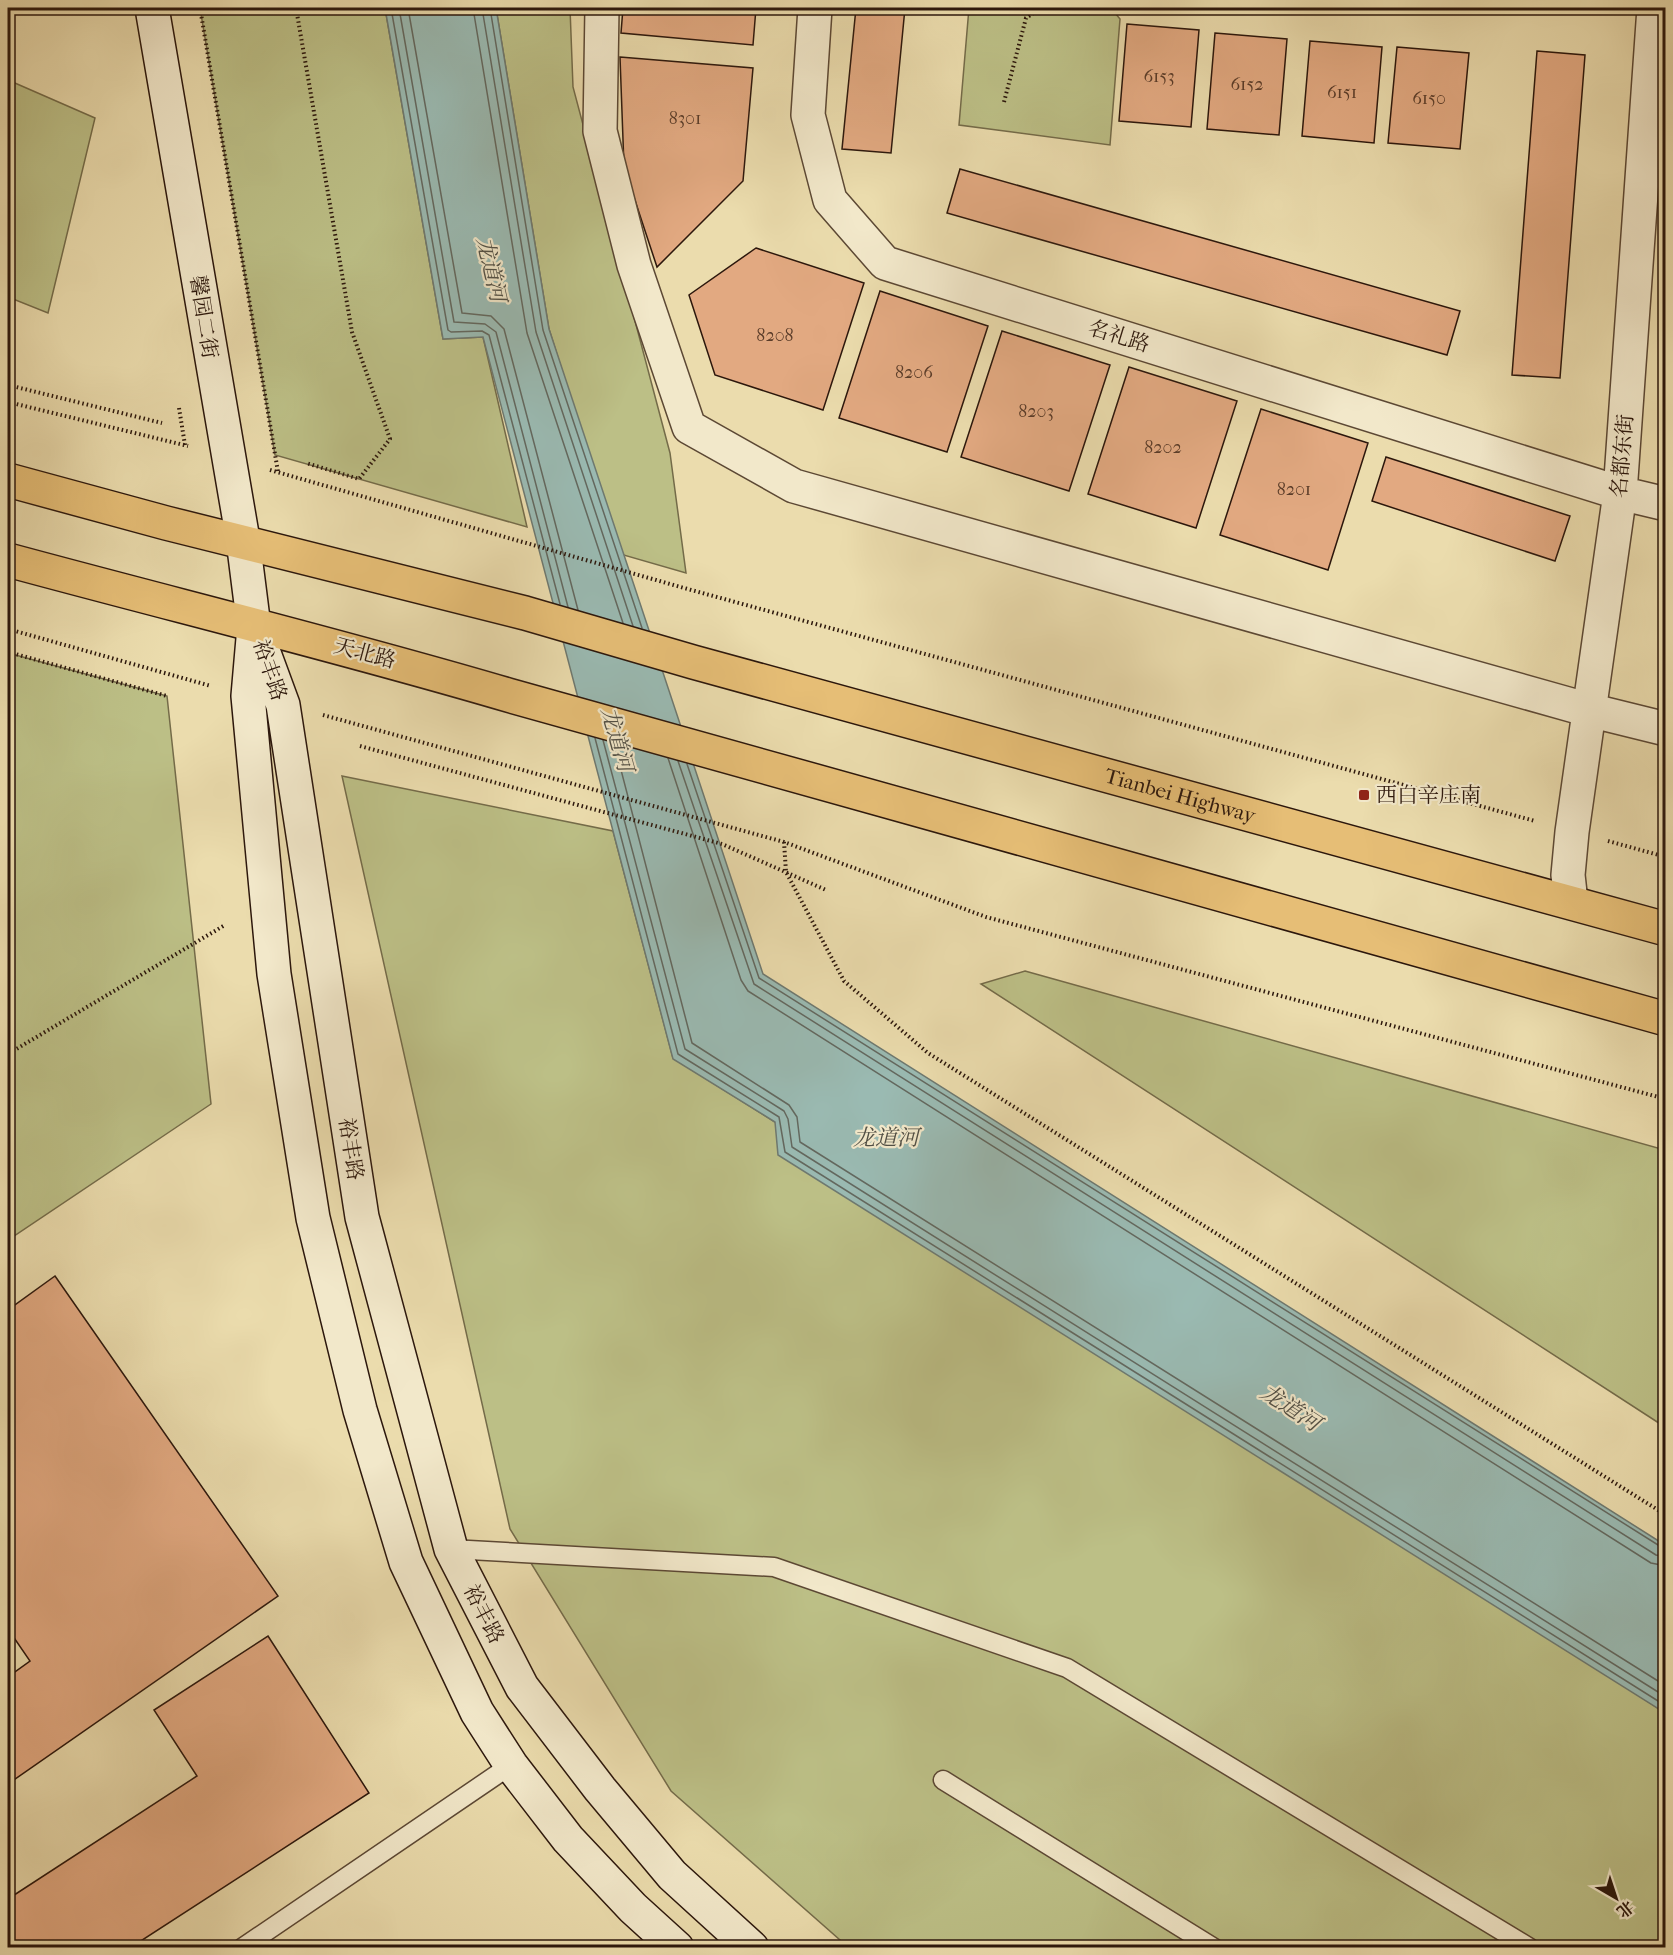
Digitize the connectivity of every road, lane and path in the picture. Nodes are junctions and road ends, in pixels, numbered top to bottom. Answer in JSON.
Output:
{"nodes":[{"id":1,"x":152,"y":8,"type":"edge"},
{"id":2,"x":200,"y":8,"type":"edge"},
{"id":3,"x":296,"y":8,"type":"edge"},
{"id":4,"x":602,"y":8,"type":"edge"},
{"id":5,"x":815,"y":8,"type":"edge"},
{"id":6,"x":1041,"y":8,"type":"edge"},
{"id":7,"x":1654,"y":8,"type":"edge"},
{"id":8,"x":1661,"y":8,"type":"edge"},
{"id":9,"x":1665,"y":8,"type":"edge"},
{"id":10,"x":1004,"y":102,"type":"dead end"},
{"id":11,"x":8,"y":386,"type":"edge"},
{"id":12,"x":8,"y":402,"type":"edge"},
{"id":13,"x":162,"y":423,"type":"dead end"},
{"id":14,"x":227,"y":456,"type":"junction"},
{"id":15,"x":306,"y":463,"type":"dead end"},
{"id":16,"x":278,"y":472,"type":"junction"},
{"id":17,"x":8,"y":480,"type":"edge"},
{"id":18,"x":1620,"y":493,"type":"junction"},
{"id":19,"x":1665,"y":504,"type":"edge"},
{"id":20,"x":243,"y":540,"type":"junction"},
{"id":21,"x":8,"y":560,"type":"edge"},
{"id":22,"x":254,"y":627,"type":"junction"},
{"id":23,"x":8,"y":629,"type":"edge"},
{"id":24,"x":8,"y":652,"type":"edge"},
{"id":25,"x":167,"y":696,"type":"dead end"},
{"id":26,"x":248,"y":696,"type":"junction"},
{"id":27,"x":283,"y":705,"type":"junction"},
{"id":28,"x":1589,"y":710,"type":"junction"},
{"id":29,"x":1665,"y":729,"type":"edge"},
{"id":30,"x":360,"y":746,"type":"dead end"},
{"id":31,"x":1572,"y":831,"type":"junction"},
{"id":32,"x":784,"y":842,"type":"junction"},
{"id":33,"x":1665,"y":857,"type":"edge"},
{"id":34,"x":786,"y":872,"type":"junction"},
{"id":35,"x":826,"y":890,"type":"dead end"},
{"id":36,"x":1571,"y":902,"type":"junction"},
{"id":37,"x":225,"y":925,"type":"dead end"},
{"id":38,"x":1665,"y":929,"type":"edge"},
{"id":39,"x":1665,"y":1019,"type":"edge"},
{"id":40,"x":8,"y":1020,"type":"edge"},
{"id":41,"x":13,"y":1051,"type":"junction"},
{"id":42,"x":8,"y":1054,"type":"edge"},
{"id":43,"x":1665,"y":1099,"type":"edge"},
{"id":44,"x":1665,"y":1515,"type":"edge"},
{"id":45,"x":451,"y":1550,"type":"junction"},
{"id":46,"x":511,"y":1765,"type":"junction"},
{"id":47,"x":943,"y":1780,"type":"dead end"},
{"id":48,"x":242,"y":1947,"type":"edge"},
{"id":49,"x":677,"y":1947,"type":"edge"},
{"id":50,"x":752,"y":1947,"type":"edge"},
{"id":51,"x":1214,"y":1947,"type":"edge"},
{"id":52,"x":1530,"y":1947,"type":"edge"}],
"edges":[{"from":1,"to":14,"type":"street","name":"馨园二街"},
{"from":2,"to":16,"type":"path"},
{"from":3,"to":15,"type":"path"},
{"from":4,"to":28,"type":"street"},
{"from":5,"to":18,"type":"street","name":"名礼路"},
{"from":6,"to":10,"type":"path"},
{"from":7,"to":18,"type":"street","name":"名都东街"},
{"from":8,"to":9,"type":"street"},
{"from":11,"to":13,"type":"path"},
{"from":12,"to":14,"type":"path"},
{"from":14,"to":16,"type":"path"},
{"from":14,"to":20,"type":"street","name":"馨园二街"},
{"from":16,"to":31,"type":"path"},
{"from":17,"to":20,"type":"main road"},
{"from":18,"to":19,"type":"street","name":"名礼路"},
{"from":18,"to":28,"type":"street","name":"名都东街"},
{"from":20,"to":22,"type":"street","name":"馨园二街"},
{"from":20,"to":36,"type":"main road","name":"Tianbei Highway"},
{"from":21,"to":22,"type":"main road","name":"天北路"},
{"from":22,"to":26,"type":"street","name":"裕丰路"},
{"from":22,"to":27,"type":"street","name":"裕丰路"},
{"from":22,"to":39,"type":"main road","name":"天北路"},
{"from":23,"to":26,"type":"path"},
{"from":24,"to":25,"type":"path"},
{"from":26,"to":46,"type":"street","name":"裕丰路"},
{"from":27,"to":32,"type":"path"},
{"from":27,"to":45,"type":"street","name":"裕丰路"},
{"from":28,"to":29,"type":"street"},
{"from":28,"to":31,"type":"street","name":"名都东街"},
{"from":30,"to":34,"type":"path"},
{"from":31,"to":33,"type":"path"},
{"from":31,"to":36,"type":"street","name":"名都东街"},
{"from":32,"to":34,"type":"path"},
{"from":32,"to":43,"type":"path"},
{"from":34,"to":35,"type":"path"},
{"from":34,"to":44,"type":"path"},
{"from":36,"to":38,"type":"main road","name":"Tianbei Highway"},
{"from":37,"to":41,"type":"path"},
{"from":40,"to":41,"type":"path"},
{"from":41,"to":42,"type":"path"},
{"from":45,"to":50,"type":"street","name":"裕丰路"},
{"from":45,"to":52,"type":"lane"},
{"from":46,"to":48,"type":"lane"},
{"from":46,"to":49,"type":"street","name":"裕丰路"},
{"from":47,"to":51,"type":"lane"}]}
